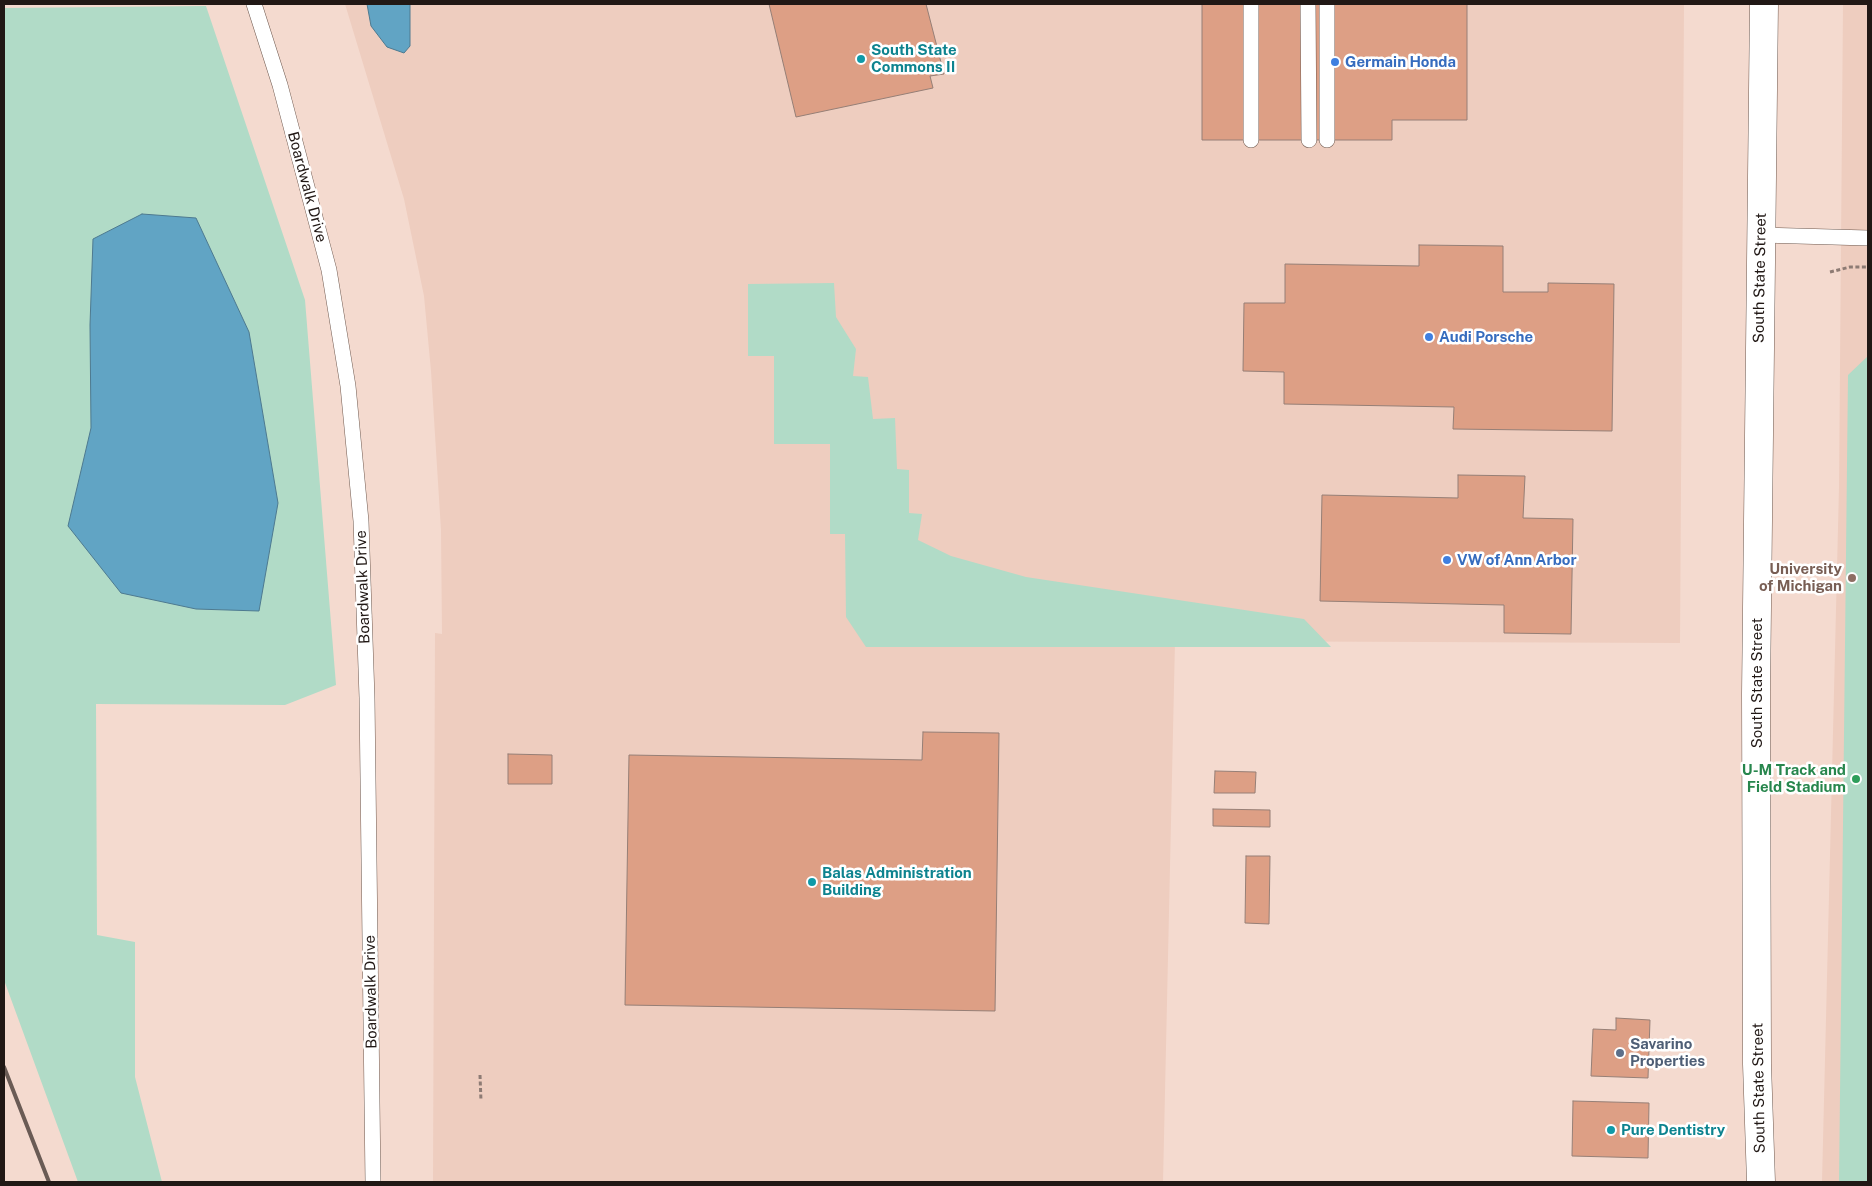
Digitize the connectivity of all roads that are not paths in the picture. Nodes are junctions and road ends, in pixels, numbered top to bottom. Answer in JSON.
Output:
{"nodes":[{"id":1,"x":254,"y":4,"type":"edge"},
{"id":2,"x":1251,"y":4,"type":"edge"},
{"id":3,"x":1308,"y":4,"type":"edge"},
{"id":4,"x":1327,"y":4,"type":"edge"},
{"id":5,"x":1764,"y":4,"type":"edge"},
{"id":6,"x":1251,"y":140,"type":"dead end"},
{"id":7,"x":1309,"y":140,"type":"dead end"},
{"id":8,"x":1327,"y":140,"type":"dead end"},
{"id":9,"x":1761,"y":235,"type":"junction"},
{"id":10,"x":1868,"y":238,"type":"edge"},
{"id":11,"x":373,"y":1182,"type":"edge"},
{"id":12,"x":1761,"y":1182,"type":"edge"}],
"edges":[{"from":1,"to":11,"type":"lane","name":"Boardwalk Drive"},
{"from":2,"to":6,"type":"lane"},
{"from":3,"to":7,"type":"lane"},
{"from":4,"to":8,"type":"lane"},
{"from":5,"to":9,"type":"main road","name":"South State Street"},
{"from":9,"to":10,"type":"lane"},
{"from":9,"to":12,"type":"main road","name":"South State Street"}]}
